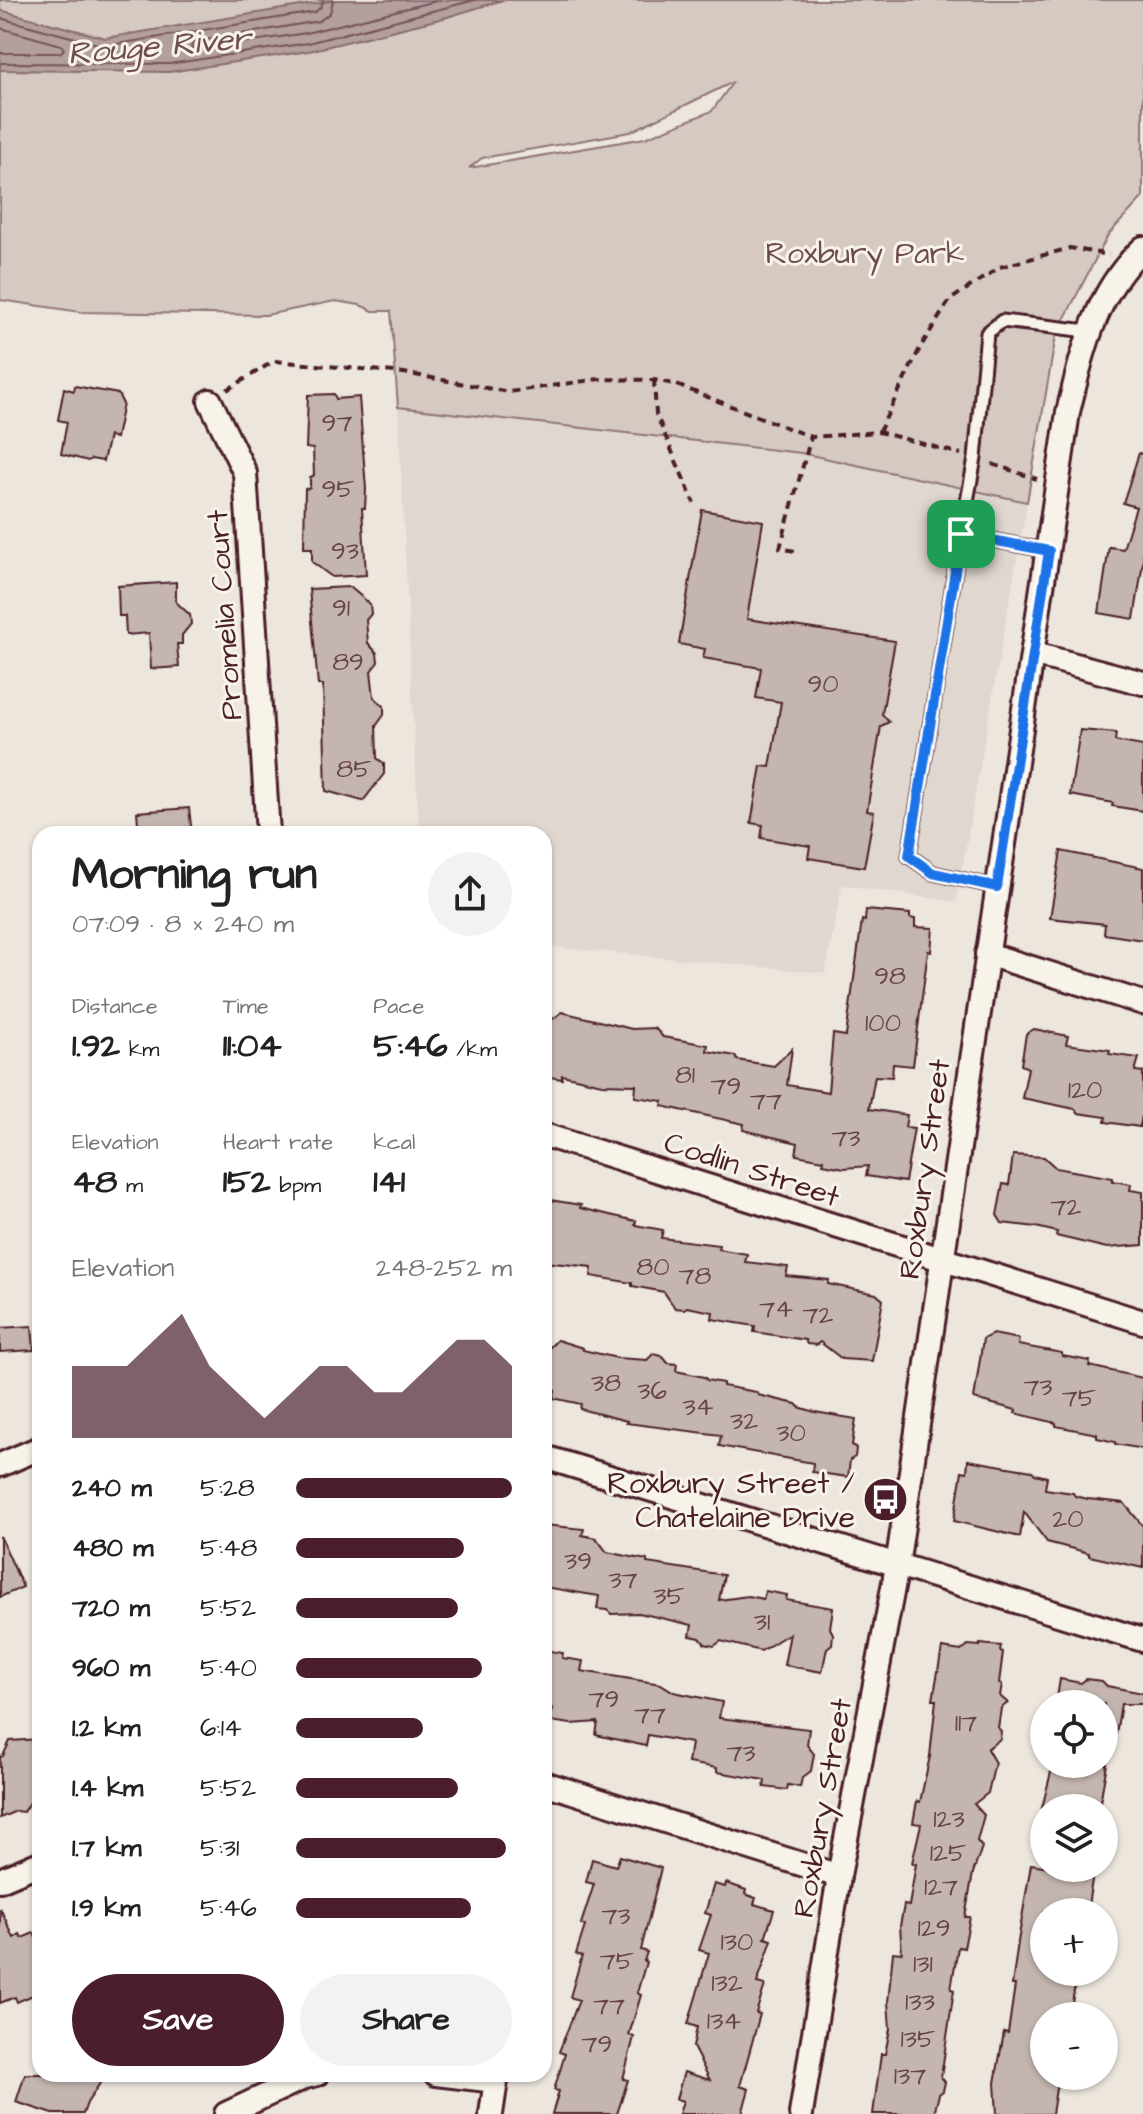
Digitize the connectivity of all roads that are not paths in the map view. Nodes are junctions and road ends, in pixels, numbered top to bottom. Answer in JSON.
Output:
{"nodes":[{"id":1,"x":1137,"y":254,"type":"edge"},
{"id":2,"x":1088,"y":331,"type":"junction"},
{"id":3,"x":210,"y":401,"type":"road end"},
{"id":4,"x":961,"y":534,"type":"junction"},
{"id":5,"x":1049,"y":551,"type":"junction"},
{"id":6,"x":1034,"y":654,"type":"junction"},
{"id":7,"x":1143,"y":683,"type":"edge"},
{"id":8,"x":267,"y":826,"type":"edge"},
{"id":9,"x":997,"y":887,"type":"junction"},
{"id":10,"x":987,"y":954,"type":"junction"},
{"id":11,"x":1143,"y":1003,"type":"edge"},
{"id":12,"x":552,"y":1138,"type":"edge"},
{"id":13,"x":941,"y":1260,"type":"junction"},
{"id":14,"x":1143,"y":1322,"type":"edge"},
{"id":15,"x":32,"y":1451,"type":"edge"},
{"id":16,"x":552,"y":1459,"type":"edge"},
{"id":17,"x":0,"y":1465,"type":"edge"},
{"id":18,"x":897,"y":1566,"type":"junction"},
{"id":19,"x":1143,"y":1640,"type":"edge"},
{"id":20,"x":552,"y":1789,"type":"edge"},
{"id":21,"x":32,"y":1866,"type":"edge"},
{"id":22,"x":839,"y":1876,"type":"junction"},
{"id":23,"x":0,"y":1880,"type":"edge"},
{"id":24,"x":294,"y":2082,"type":"edge"},
{"id":25,"x":495,"y":2082,"type":"edge"},
{"id":26,"x":226,"y":2114,"type":"edge"},
{"id":27,"x":491,"y":2114,"type":"edge"},
{"id":28,"x":801,"y":2114,"type":"edge"}],
"edges":[{"from":1,"to":2,"type":"street","name":"Roxbury Street"},
{"from":2,"to":4,"type":"lane"},
{"from":2,"to":5,"type":"street","name":"Roxbury Street"},
{"from":3,"to":8,"type":"street","name":"Promelia Court"},
{"from":4,"to":5,"type":"lane"},
{"from":4,"to":9,"type":"lane"},
{"from":5,"to":6,"type":"street","name":"Roxbury Street"},
{"from":6,"to":7,"type":"street"},
{"from":6,"to":9,"type":"street","name":"Roxbury Street"},
{"from":9,"to":10,"type":"street","name":"Roxbury Street"},
{"from":10,"to":11,"type":"street"},
{"from":10,"to":13,"type":"street","name":"Roxbury Street"},
{"from":12,"to":13,"type":"street","name":"Codlin Street"},
{"from":13,"to":14,"type":"street","name":"Codlin Street"},
{"from":13,"to":18,"type":"street","name":"Roxbury Street"},
{"from":15,"to":17,"type":"street"},
{"from":16,"to":18,"type":"street"},
{"from":18,"to":19,"type":"street"},
{"from":18,"to":22,"type":"street","name":"Roxbury Street"},
{"from":20,"to":22,"type":"street"},
{"from":21,"to":23,"type":"street"},
{"from":22,"to":28,"type":"street","name":"Roxbury Street"},
{"from":24,"to":26,"type":"street"},
{"from":25,"to":27,"type":"street"}]}
